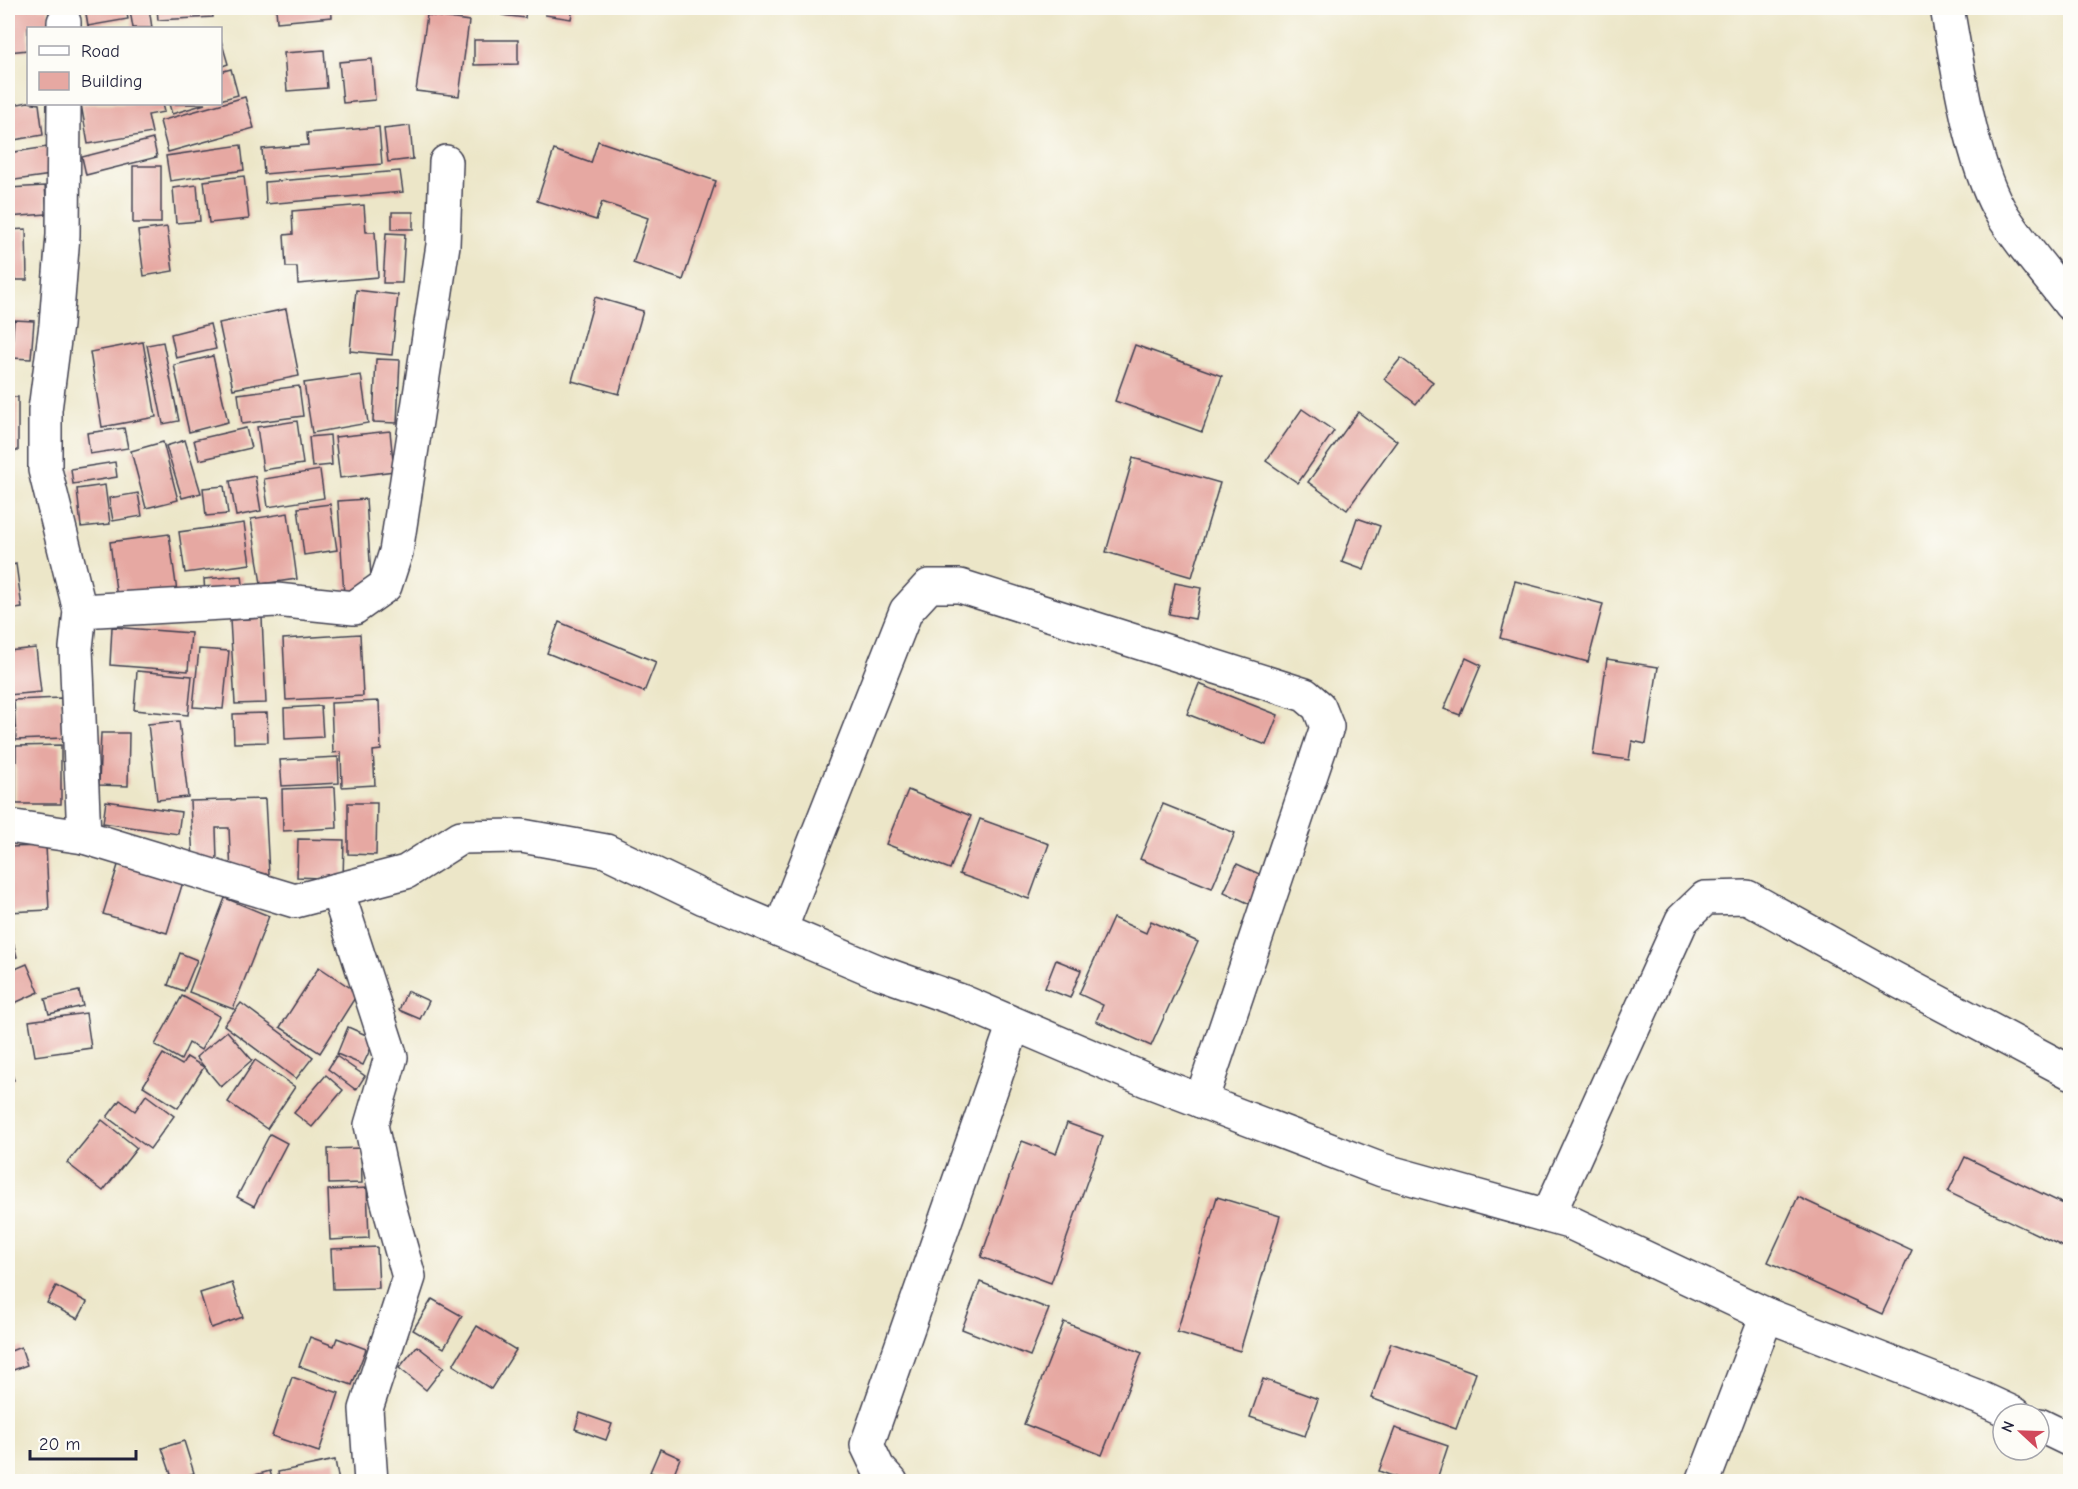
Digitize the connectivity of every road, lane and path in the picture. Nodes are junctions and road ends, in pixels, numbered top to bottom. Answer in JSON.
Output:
{"nodes":[{"id":1,"x":1947,"y":8,"type":"edge"},
{"id":2,"x":64,"y":105,"type":"edge"},
{"id":3,"x":446,"y":162,"type":"dead end"},
{"id":4,"x":2070,"y":304,"type":"edge"},
{"id":5,"x":80,"y":611,"type":"junction"},
{"id":6,"x":8,"y":826,"type":"edge"},
{"id":7,"x":84,"y":837,"type":"junction"},
{"id":8,"x":337,"y":890,"type":"junction"},
{"id":9,"x":780,"y":930,"type":"junction"},
{"id":10,"x":1014,"y":1024,"type":"junction"},
{"id":11,"x":2070,"y":1072,"type":"edge"},
{"id":12,"x":1201,"y":1101,"type":"junction"},
{"id":13,"x":1548,"y":1216,"type":"junction"},
{"id":14,"x":1767,"y":1315,"type":"junction"},
{"id":15,"x":1991,"y":1403,"type":"edge"},
{"id":16,"x":2051,"y":1431,"type":"edge"},
{"id":17,"x":2070,"y":1440,"type":"edge"},
{"id":18,"x":371,"y":1482,"type":"edge"},
{"id":19,"x":891,"y":1482,"type":"edge"},
{"id":20,"x":1703,"y":1482,"type":"edge"}],
"edges":[{"from":1,"to":4,"type":"street"},
{"from":2,"to":5,"type":"street"},
{"from":3,"to":5,"type":"street"},
{"from":5,"to":7,"type":"street"},
{"from":6,"to":7,"type":"street"},
{"from":7,"to":8,"type":"street"},
{"from":8,"to":9,"type":"street"},
{"from":8,"to":18,"type":"street"},
{"from":9,"to":10,"type":"street"},
{"from":9,"to":12,"type":"street"},
{"from":10,"to":12,"type":"street"},
{"from":10,"to":19,"type":"street"},
{"from":11,"to":13,"type":"street"},
{"from":12,"to":13,"type":"street"},
{"from":13,"to":14,"type":"street"},
{"from":14,"to":15,"type":"street"},
{"from":14,"to":20,"type":"street"},
{"from":16,"to":17,"type":"street"}]}
